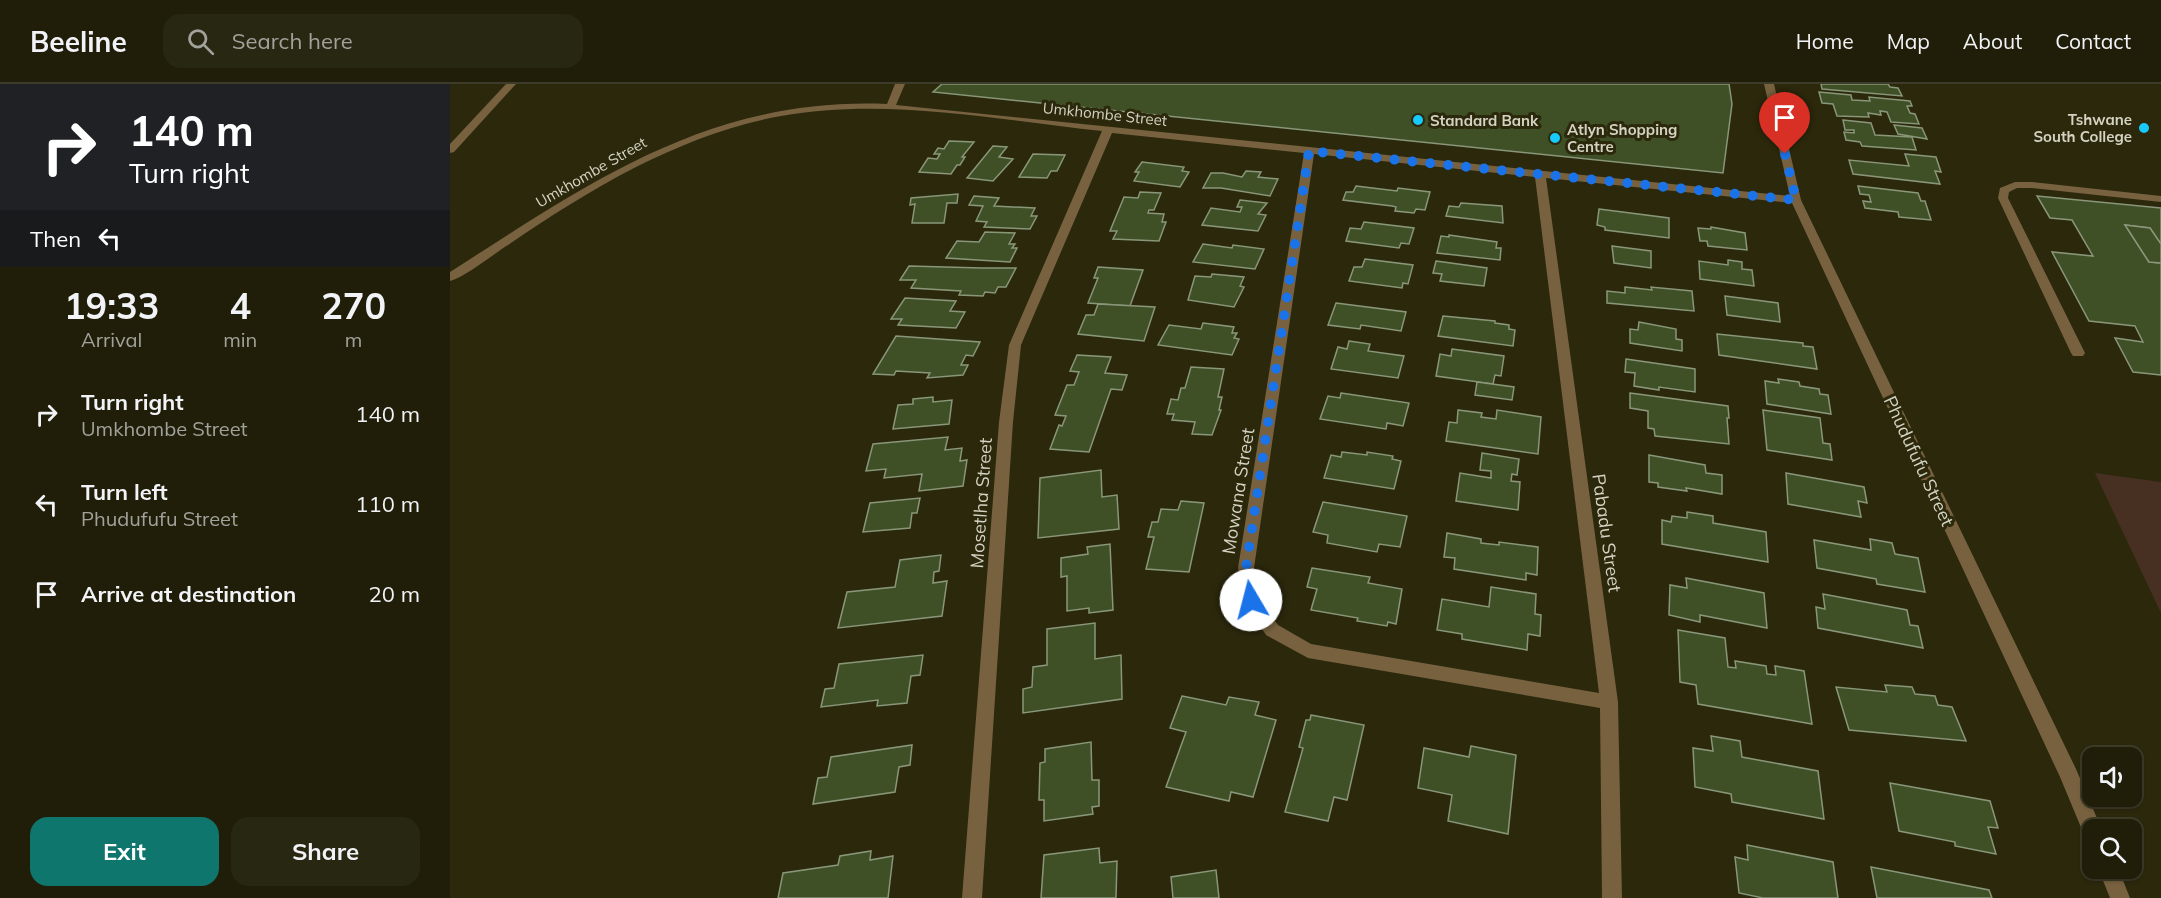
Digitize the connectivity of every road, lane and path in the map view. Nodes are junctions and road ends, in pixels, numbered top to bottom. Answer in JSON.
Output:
{"nodes":[{"id":1,"x":511,"y":84,"type":"edge"},
{"id":2,"x":900,"y":84,"type":"edge"},
{"id":3,"x":1769,"y":84,"type":"edge"},
{"id":4,"x":891,"y":106,"type":"junction"},
{"id":5,"x":1108,"y":130,"type":"junction"},
{"id":6,"x":450,"y":150,"type":"edge"},
{"id":7,"x":1309,"y":151,"type":"junction"},
{"id":8,"x":1540,"y":175,"type":"junction"},
{"id":9,"x":2161,"y":199,"type":"edge"},
{"id":10,"x":1796,"y":200,"type":"junction"},
{"id":11,"x":450,"y":277,"type":"edge"},
{"id":12,"x":2078,"y":353,"type":"dead end"},
{"id":13,"x":1610,"y":702,"type":"junction"},
{"id":14,"x":2087,"y":819,"type":"edge"},
{"id":15,"x":2112,"y":879,"type":"edge"},
{"id":16,"x":972,"y":898,"type":"edge"},
{"id":17,"x":1612,"y":898,"type":"edge"},
{"id":18,"x":2120,"y":898,"type":"edge"}],
"edges":[{"from":1,"to":6,"type":"street"},
{"from":2,"to":4,"type":"street"},
{"from":3,"to":10,"type":"street","name":"Phudufufu Street"},
{"from":4,"to":5,"type":"street","name":"Umkhombe Street"},
{"from":4,"to":11,"type":"street","name":"Umkhombe Street"},
{"from":5,"to":7,"type":"street","name":"Umkhombe Street"},
{"from":5,"to":16,"type":"street","name":"Mosetlha Street"},
{"from":7,"to":8,"type":"street","name":"Umkhombe Street"},
{"from":7,"to":13,"type":"street","name":"Mowana Street"},
{"from":8,"to":10,"type":"street","name":"Umkhombe Street"},
{"from":8,"to":13,"type":"street","name":"Pabadu Street"},
{"from":9,"to":12,"type":"street"},
{"from":10,"to":14,"type":"street","name":"Phudufufu Street"},
{"from":13,"to":17,"type":"street","name":"Pabadu Street"},
{"from":15,"to":18,"type":"street"}]}
